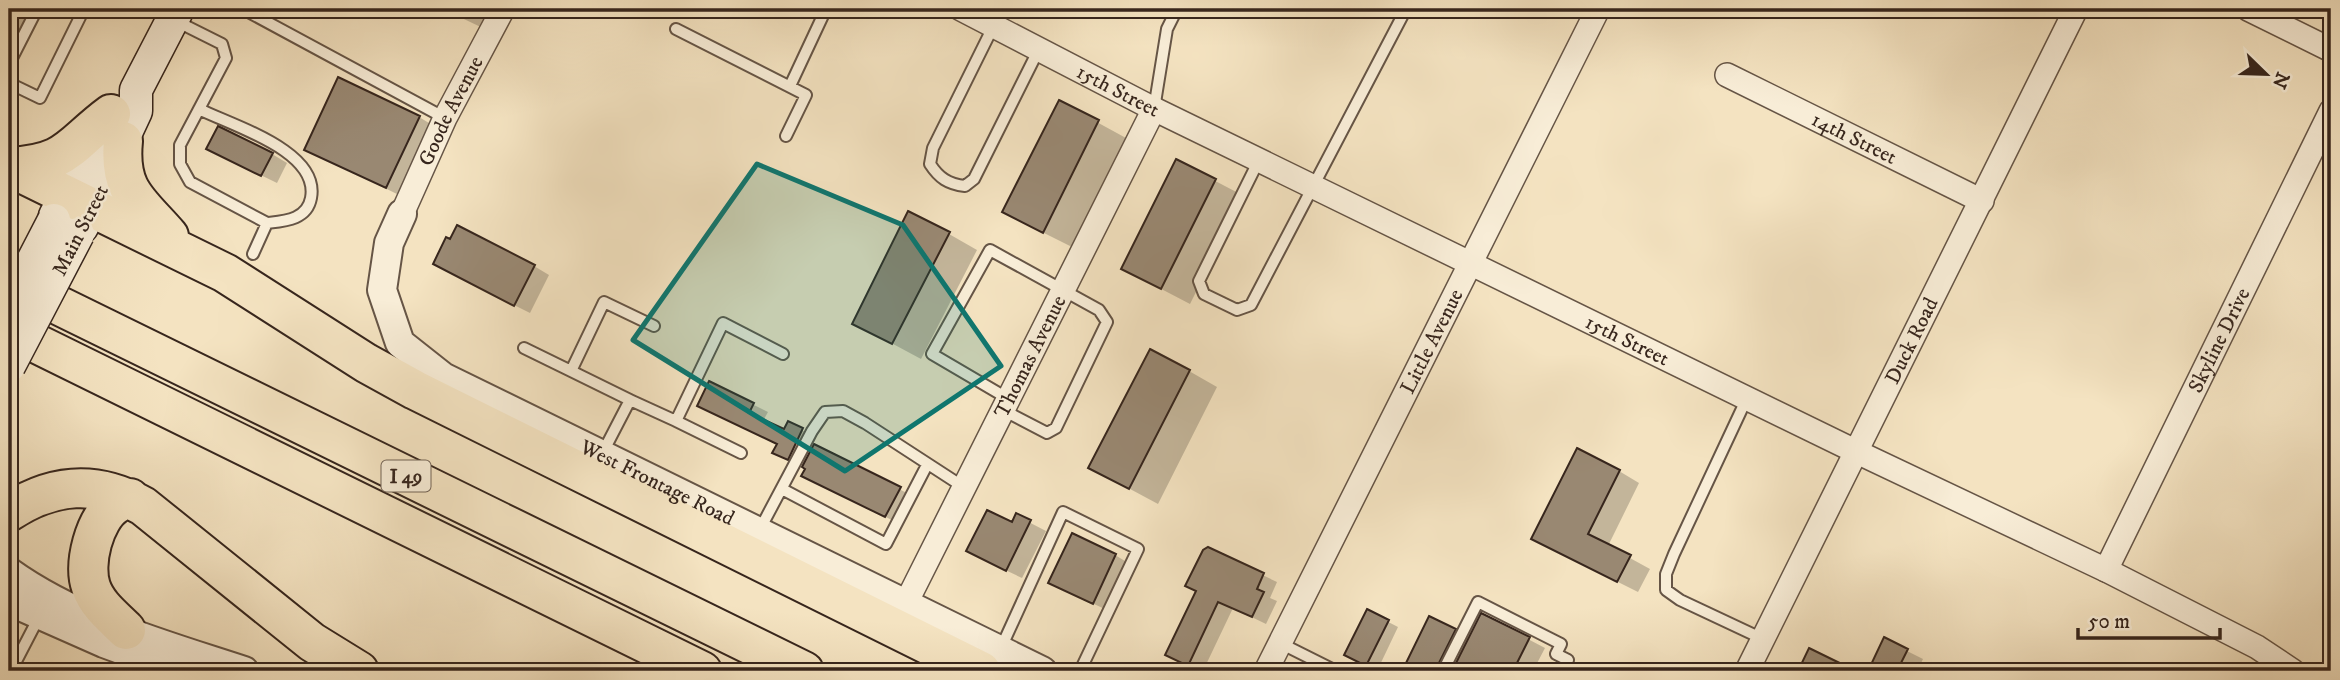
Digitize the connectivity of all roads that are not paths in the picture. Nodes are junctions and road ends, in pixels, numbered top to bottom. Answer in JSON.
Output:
{"nodes":[{"id":1,"x":37,"y":9,"type":"edge"},
{"id":2,"x":84,"y":9,"type":"edge"},
{"id":3,"x":243,"y":9,"type":"edge"},
{"id":4,"x":503,"y":9,"type":"edge"},
{"id":5,"x":826,"y":9,"type":"edge"},
{"id":6,"x":961,"y":9,"type":"edge"},
{"id":7,"x":1177,"y":9,"type":"edge"},
{"id":8,"x":1406,"y":9,"type":"edge"},
{"id":9,"x":1598,"y":9,"type":"edge"},
{"id":10,"x":2076,"y":9,"type":"edge"},
{"id":11,"x":2248,"y":9,"type":"edge"},
{"id":12,"x":168,"y":12,"type":"edge"},
{"id":13,"x":994,"y":26,"type":"junction"},
{"id":14,"x":676,"y":29,"type":"dead end"},
{"id":15,"x":1039,"y":49,"type":"junction"},
{"id":16,"x":2331,"y":50,"type":"edge"},
{"id":17,"x":9,"y":64,"type":"edge"},
{"id":18,"x":1727,"y":75,"type":"dead end"},
{"id":19,"x":9,"y":83,"type":"edge"},
{"id":20,"x":790,"y":86,"type":"junction"},
{"id":21,"x":1154,"y":108,"type":"junction"},
{"id":22,"x":199,"y":109,"type":"junction"},
{"id":23,"x":2331,"y":111,"type":"edge"},
{"id":24,"x":123,"y":115,"type":"junction"},
{"id":25,"x":446,"y":118,"type":"junction"},
{"id":26,"x":786,"y":136,"type":"dead end"},
{"id":27,"x":1259,"y":160,"type":"junction"},
{"id":28,"x":9,"y":167,"type":"edge"},
{"id":29,"x":1315,"y":187,"type":"junction"},
{"id":30,"x":1982,"y":201,"type":"junction"},
{"id":31,"x":73,"y":214,"type":"junction"},
{"id":32,"x":402,"y":214,"type":"joint"},
{"id":33,"x":267,"y":223,"type":"junction"},
{"id":34,"x":178,"y":249,"type":"junction"},
{"id":35,"x":253,"y":254,"type":"dead end"},
{"id":36,"x":1468,"y":261,"type":"junction"},
{"id":37,"x":9,"y":282,"type":"edge"},
{"id":38,"x":1063,"y":288,"type":"junction"},
{"id":39,"x":9,"y":307,"type":"edge"},
{"id":40,"x":654,"y":326,"type":"dead end"},
{"id":41,"x":9,"y":330,"type":"edge"},
{"id":42,"x":524,"y":348,"type":"dead end"},
{"id":43,"x":783,"y":354,"type":"dead end"},
{"id":44,"x":9,"y":366,"type":"edge"},
{"id":45,"x":571,"y":371,"type":"junction"},
{"id":46,"x":1747,"y":398,"type":"junction"},
{"id":47,"x":630,"y":400,"type":"junction"},
{"id":48,"x":1004,"y":404,"type":"junction"},
{"id":49,"x":676,"y":421,"type":"junction"},
{"id":50,"x":1857,"y":452,"type":"junction"},
{"id":51,"x":741,"y":453,"type":"dead end"},
{"id":52,"x":602,"y":454,"type":"junction"},
{"id":53,"x":927,"y":465,"type":"junction"},
{"id":54,"x":962,"y":486,"type":"junction"},
{"id":55,"x":782,"y":489,"type":"junction"},
{"id":56,"x":130,"y":498,"type":"junction"},
{"id":57,"x":9,"y":512,"type":"edge"},
{"id":58,"x":759,"y":531,"type":"junction"},
{"id":59,"x":2106,"y":570,"type":"junction"},
{"id":60,"x":9,"y":572,"type":"edge"},
{"id":61,"x":9,"y":601,"type":"edge"},
{"id":62,"x":906,"y":603,"type":"junction"},
{"id":63,"x":40,"y":614,"type":"junction"},
{"id":64,"x":126,"y":630,"type":"junction"},
{"id":65,"x":1763,"y":639,"type":"junction"},
{"id":66,"x":1280,"y":643,"type":"junction"},
{"id":67,"x":9,"y":647,"type":"edge"},
{"id":68,"x":20,"y":653,"type":"junction"},
{"id":69,"x":990,"y":661,"type":"edge"},
{"id":70,"x":1312,"y":666,"type":"edge"},
{"id":71,"x":11,"y":671,"type":"edge"},
{"id":72,"x":180,"y":671,"type":"edge"},
{"id":73,"x":244,"y":671,"type":"edge"},
{"id":74,"x":359,"y":671,"type":"edge"},
{"id":75,"x":702,"y":671,"type":"edge"},
{"id":76,"x":804,"y":671,"type":"edge"},
{"id":77,"x":1042,"y":671,"type":"edge"},
{"id":78,"x":1080,"y":671,"type":"edge"},
{"id":79,"x":1266,"y":671,"type":"edge"},
{"id":80,"x":1336,"y":671,"type":"edge"},
{"id":81,"x":1443,"y":671,"type":"edge"},
{"id":82,"x":1562,"y":671,"type":"edge"},
{"id":83,"x":1747,"y":671,"type":"edge"},
{"id":84,"x":2294,"y":671,"type":"edge"}],
"edges":[{"from":1,"to":17,"type":"lane"},
{"from":2,"to":19,"type":"lane"},
{"from":3,"to":25,"type":"lane"},
{"from":4,"to":25,"type":"street","name":"Goode Avenue"},
{"from":5,"to":20,"type":"lane"},
{"from":6,"to":13,"type":"street","name":"15th Street"},
{"from":7,"to":21,"type":"lane"},
{"from":8,"to":29,"type":"lane"},
{"from":9,"to":36,"type":"street","name":"Little Avenue"},
{"from":10,"to":30,"type":"street","name":"Duck Road"},
{"from":11,"to":16,"type":"street"},
{"from":12,"to":22,"type":"lane"},
{"from":12,"to":24,"type":"main road","name":"Main Street"},
{"from":13,"to":15,"type":"street","name":"15th Street"},
{"from":13,"to":15,"type":"lane"},
{"from":14,"to":20,"type":"lane"},
{"from":15,"to":21,"type":"street","name":"15th Street"},
{"from":18,"to":30,"type":"street","name":"14th Street"},
{"from":20,"to":26,"type":"lane"},
{"from":21,"to":27,"type":"street","name":"15th Street"},
{"from":21,"to":38,"type":"street","name":"Thomas Avenue"},
{"from":22,"to":33,"type":"lane"},
{"from":22,"to":33,"type":"lane"},
{"from":23,"to":59,"type":"street","name":"Skyline Drive"},
{"from":24,"to":28,"type":"highway"},
{"from":24,"to":31,"type":"main road","name":"Main Street"},
{"from":24,"to":34,"type":"highway"},
{"from":25,"to":32,"type":"street","name":"Goode Avenue"},
{"from":27,"to":29,"type":"street","name":"15th Street"},
{"from":27,"to":29,"type":"lane"},
{"from":28,"to":31,"type":"highway"},
{"from":29,"to":36,"type":"street","name":"15th Street"},
{"from":30,"to":50,"type":"street","name":"Duck Road"},
{"from":31,"to":34,"type":"highway"},
{"from":31,"to":39,"type":"main road","name":"Main Street","bridge":true},
{"from":31,"to":44,"type":"main road","name":"Main Street","bridge":true},
{"from":32,"to":52,"type":"street","name":"West Frontage Road"},
{"from":33,"to":35,"type":"lane"},
{"from":34,"to":69,"type":"highway"},
{"from":36,"to":46,"type":"street","name":"15th Street"},
{"from":36,"to":66,"type":"street","name":"Little Avenue"},
{"from":37,"to":76,"type":"highway","number":"I 49"},
{"from":38,"to":48,"type":"street","name":"Thomas Avenue"},
{"from":38,"to":48,"type":"lane"},
{"from":38,"to":48,"type":"lane"},
{"from":40,"to":45,"type":"lane"},
{"from":41,"to":75,"type":"highway","number":"I 49"},
{"from":42,"to":45,"type":"lane"},
{"from":43,"to":49,"type":"lane"},
{"from":45,"to":47,"type":"lane"},
{"from":46,"to":50,"type":"street","name":"15th Street"},
{"from":46,"to":65,"type":"lane"},
{"from":47,"to":49,"type":"lane"},
{"from":47,"to":52,"type":"lane"},
{"from":48,"to":54,"type":"street","name":"Thomas Avenue"},
{"from":49,"to":51,"type":"lane"},
{"from":50,"to":59,"type":"street","name":"15th Street"},
{"from":50,"to":65,"type":"street","name":"Duck Road"},
{"from":52,"to":58,"type":"street","name":"West Frontage Road"},
{"from":53,"to":54,"type":"lane"},
{"from":53,"to":55,"type":"lane"},
{"from":53,"to":55,"type":"lane"},
{"from":54,"to":62,"type":"street","name":"Thomas Avenue"},
{"from":55,"to":58,"type":"lane"},
{"from":56,"to":57,"type":"highway"},
{"from":56,"to":64,"type":"highway"},
{"from":56,"to":74,"type":"highway"},
{"from":58,"to":62,"type":"street","name":"West Frontage Road"},
{"from":59,"to":84,"type":"street","name":"15th Street"},
{"from":60,"to":64,"type":"street"},
{"from":61,"to":63,"type":"street"},
{"from":62,"to":69,"type":"street","name":"West Frontage Road"},
{"from":63,"to":68,"type":"lane"},
{"from":63,"to":72,"type":"street"},
{"from":64,"to":73,"type":"street"},
{"from":65,"to":83,"type":"street","name":"Duck Road"},
{"from":66,"to":70,"type":"lane"},
{"from":66,"to":79,"type":"street","name":"Little Avenue"},
{"from":67,"to":68,"type":"lane"},
{"from":68,"to":71,"type":"lane"},
{"from":69,"to":77,"type":"street","name":"West Frontage Road"},
{"from":69,"to":78,"type":"lane"},
{"from":70,"to":80,"type":"lane"},
{"from":81,"to":82,"type":"lane"}]}
